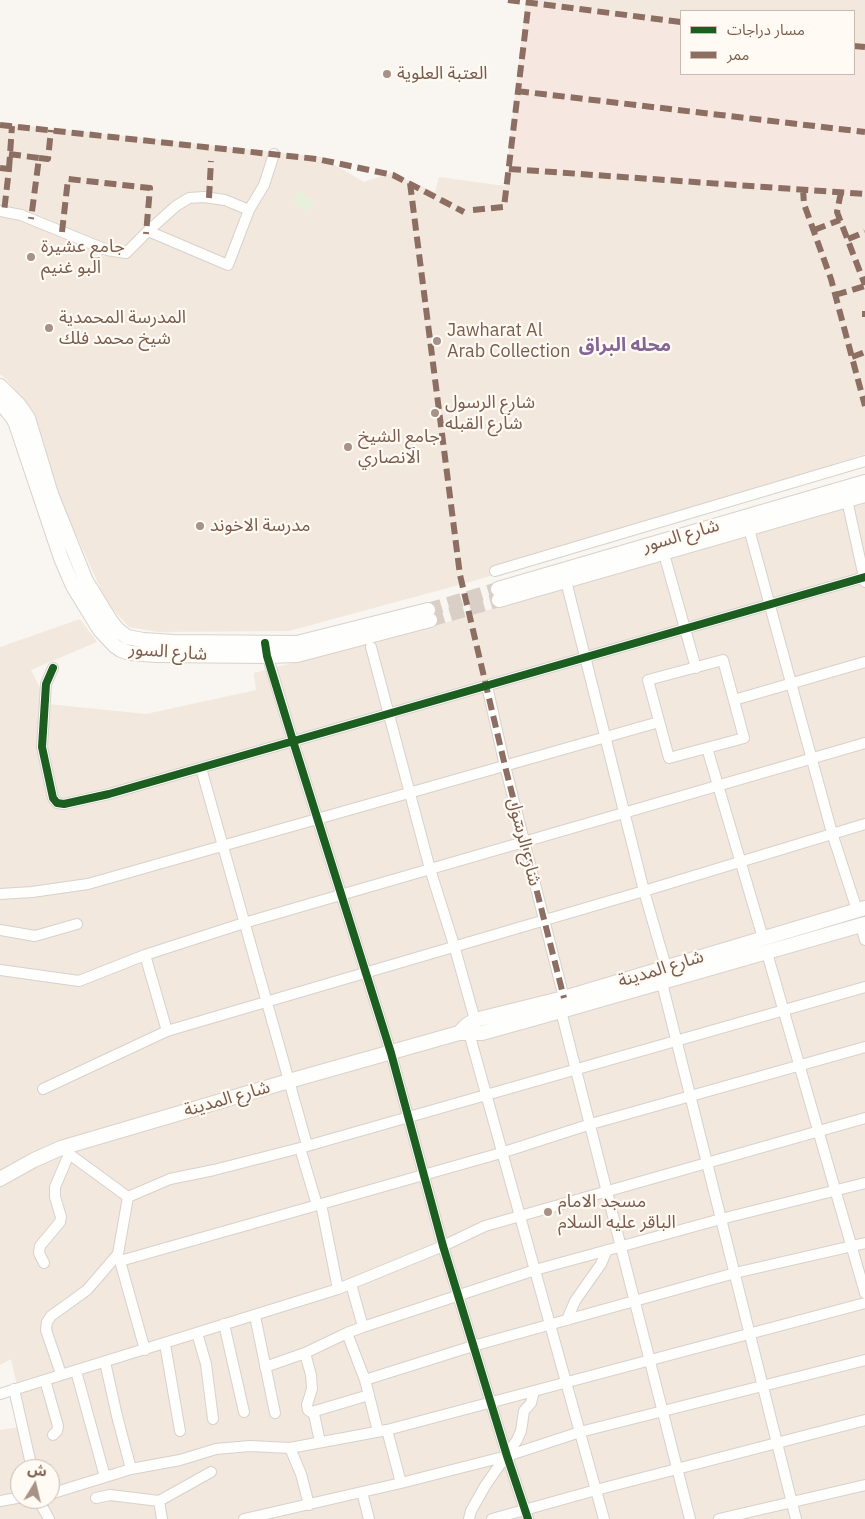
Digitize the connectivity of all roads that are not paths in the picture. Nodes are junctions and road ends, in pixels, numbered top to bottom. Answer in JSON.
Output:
{"nodes":[{"id":1,"x":274,"y":154,"type":"dead end"},
{"id":2,"x":249,"y":210,"type":"junction"},
{"id":3,"x":0,"y":211,"type":"edge"},
{"id":4,"x":148,"y":231,"type":"junction"},
{"id":5,"x":0,"y":386,"type":"edge"},
{"id":6,"x":0,"y":402,"type":"edge"},
{"id":7,"x":865,"y":461,"type":"edge"},
{"id":8,"x":865,"y":482,"type":"edge"},
{"id":9,"x":865,"y":495,"type":"edge"},
{"id":10,"x":847,"y":500,"type":"junction"},
{"id":11,"x":748,"y":529,"type":"junction"},
{"id":12,"x":666,"y":561,"type":"dead end"},
{"id":13,"x":495,"y":571,"type":"dead end"},
{"id":14,"x":864,"y":579,"type":"edge"},
{"id":15,"x":568,"y":589,"type":"dead end"},
{"id":16,"x":769,"y":605,"type":"junction"},
{"id":17,"x":429,"y":615,"type":"tunnel mouth"},
{"id":18,"x":685,"y":629,"type":"junction"},
{"id":19,"x":371,"y":647,"type":"dead end"},
{"id":20,"x":266,"y":650,"type":"junction"},
{"id":21,"x":586,"y":657,"type":"junction"},
{"id":22,"x":865,"y":662,"type":"edge"},
{"id":23,"x":53,"y":668,"type":"dead end"},
{"id":24,"x":696,"y":668,"type":"junction"},
{"id":25,"x":792,"y":683,"type":"junction"},
{"id":26,"x":487,"y":686,"type":"junction"},
{"id":27,"x":734,"y":700,"type":"junction"},
{"id":28,"x":389,"y":714,"type":"junction"},
{"id":29,"x":659,"y":722,"type":"junction"},
{"id":30,"x":606,"y":737,"type":"junction"},
{"id":31,"x":293,"y":741,"type":"junction"},
{"id":32,"x":865,"y":743,"type":"edge"},
{"id":33,"x":707,"y":748,"type":"junction"},
{"id":34,"x":811,"y":758,"type":"junction"},
{"id":35,"x":505,"y":766,"type":"junction"},
{"id":36,"x":201,"y":768,"type":"junction"},
{"id":37,"x":719,"y":785,"type":"junction"},
{"id":38,"x":409,"y":793,"type":"junction"},
{"id":39,"x":624,"y":812,"type":"junction"},
{"id":40,"x":317,"y":819,"type":"junction"},
{"id":41,"x":865,"y":824,"type":"edge"},
{"id":42,"x":832,"y":833,"type":"junction"},
{"id":43,"x":524,"y":842,"type":"junction"},
{"id":44,"x":223,"y":846,"type":"junction"},
{"id":45,"x":740,"y":860,"type":"junction"},
{"id":46,"x":430,"y":869,"type":"junction"},
{"id":47,"x":644,"y":891,"type":"junction"},
{"id":48,"x":0,"y":894,"type":"edge"},
{"id":49,"x":341,"y":895,"type":"junction"},
{"id":50,"x":861,"y":909,"type":"edge"},
{"id":51,"x":544,"y":919,"type":"junction"},
{"id":52,"x":244,"y":923,"type":"junction"},
{"id":53,"x":77,"y":924,"type":"dead end"},
{"id":54,"x":863,"y":925,"type":"edge"},
{"id":55,"x":0,"y":930,"type":"edge"},
{"id":56,"x":763,"y":938,"type":"junction"},
{"id":57,"x":865,"y":940,"type":"edge"},
{"id":58,"x":454,"y":946,"type":"junction"},
{"id":59,"x":767,"y":953,"type":"junction"},
{"id":60,"x":145,"y":955,"type":"junction"},
{"id":61,"x":666,"y":967,"type":"junction"},
{"id":62,"x":0,"y":970,"type":"edge"},
{"id":63,"x":366,"y":972,"type":"junction"},
{"id":64,"x":662,"y":983,"type":"junction"},
{"id":65,"x":865,"y":987,"type":"edge"},
{"id":66,"x":266,"y":1001,"type":"junction"},
{"id":67,"x":563,"y":1005,"type":"junction"},
{"id":68,"x":784,"y":1010,"type":"junction"},
{"id":69,"x":467,"y":1028,"type":"junction"},
{"id":70,"x":167,"y":1031,"type":"junction"},
{"id":71,"x":676,"y":1041,"type":"junction"},
{"id":72,"x":865,"y":1047,"type":"edge"},
{"id":73,"x":391,"y":1053,"type":"junction"},
{"id":74,"x":800,"y":1066,"type":"junction"},
{"id":75,"x":577,"y":1069,"type":"junction"},
{"id":76,"x":289,"y":1081,"type":"junction"},
{"id":77,"x":43,"y":1089,"type":"dead end"},
{"id":78,"x":486,"y":1095,"type":"junction"},
{"id":79,"x":690,"y":1096,"type":"junction"},
{"id":80,"x":408,"y":1117,"type":"junction"},
{"id":81,"x":865,"y":1118,"type":"edge"},
{"id":82,"x":591,"y":1124,"type":"junction"},
{"id":83,"x":818,"y":1131,"type":"junction"},
{"id":84,"x":304,"y":1146,"type":"junction"},
{"id":85,"x":65,"y":1151,"type":"junction"},
{"id":86,"x":501,"y":1153,"type":"junction"},
{"id":87,"x":707,"y":1162,"type":"junction"},
{"id":88,"x":423,"y":1176,"type":"junction"},
{"id":89,"x":0,"y":1179,"type":"edge"},
{"id":90,"x":865,"y":1183,"type":"edge"},
{"id":91,"x":608,"y":1190,"type":"junction"},
{"id":92,"x":835,"y":1190,"type":"junction"},
{"id":93,"x":128,"y":1197,"type":"junction"},
{"id":94,"x":319,"y":1205,"type":"junction"},
{"id":95,"x":520,"y":1215,"type":"junction"},
{"id":96,"x":721,"y":1219,"type":"junction"},
{"id":97,"x":865,"y":1243,"type":"edge"},
{"id":98,"x":442,"y":1246,"type":"junction"},
{"id":99,"x":622,"y":1246,"type":"junction"},
{"id":100,"x":852,"y":1247,"type":"junction"},
{"id":101,"x":607,"y":1250,"type":"junction"},
{"id":102,"x":119,"y":1257,"type":"junction"},
{"id":103,"x":44,"y":1263,"type":"dead end"},
{"id":104,"x":535,"y":1270,"type":"junction"},
{"id":105,"x":735,"y":1273,"type":"junction"},
{"id":106,"x":351,"y":1284,"type":"junction"},
{"id":107,"x":338,"y":1289,"type":"junction"},
{"id":108,"x":458,"y":1294,"type":"junction"},
{"id":109,"x":865,"y":1294,"type":"edge"},
{"id":110,"x":636,"y":1301,"type":"junction"},
{"id":111,"x":865,"y":1304,"type":"edge"},
{"id":112,"x":255,"y":1316,"type":"junction"},
{"id":113,"x":568,"y":1320,"type":"junction"},
{"id":114,"x":224,"y":1324,"type":"junction"},
{"id":115,"x":550,"y":1324,"type":"junction"},
{"id":116,"x":363,"y":1327,"type":"junction"},
{"id":117,"x":197,"y":1333,"type":"junction"},
{"id":118,"x":347,"y":1333,"type":"junction"},
{"id":119,"x":750,"y":1334,"type":"junction"},
{"id":120,"x":165,"y":1344,"type":"junction"},
{"id":121,"x":473,"y":1346,"type":"junction"},
{"id":122,"x":145,"y":1350,"type":"junction"},
{"id":123,"x":305,"y":1353,"type":"junction"},
{"id":124,"x":650,"y":1360,"type":"junction"},
{"id":125,"x":865,"y":1360,"type":"edge"},
{"id":126,"x":105,"y":1362,"type":"junction"},
{"id":127,"x":265,"y":1367,"type":"junction"},
{"id":128,"x":76,"y":1371,"type":"junction"},
{"id":129,"x":61,"y":1374,"type":"junction"},
{"id":130,"x":46,"y":1380,"type":"junction"},
{"id":131,"x":365,"y":1380,"type":"junction"},
{"id":132,"x":566,"y":1382,"type":"junction"},
{"id":133,"x":763,"y":1386,"type":"junction"},
{"id":134,"x":14,"y":1389,"type":"junction"},
{"id":135,"x":534,"y":1391,"type":"junction"},
{"id":136,"x":0,"y":1394,"type":"edge"},
{"id":137,"x":369,"y":1395,"type":"junction"},
{"id":138,"x":491,"y":1402,"type":"junction"},
{"id":139,"x":244,"y":1412,"type":"dead end"},
{"id":140,"x":312,"y":1412,"type":"junction"},
{"id":141,"x":663,"y":1412,"type":"junction"},
{"id":142,"x":274,"y":1413,"type":"dead end"},
{"id":143,"x":213,"y":1419,"type":"dead end"},
{"id":144,"x":865,"y":1420,"type":"edge"},
{"id":145,"x":180,"y":1430,"type":"dead end"},
{"id":146,"x":383,"y":1430,"type":"junction"},
{"id":147,"x":580,"y":1432,"type":"junction"},
{"id":148,"x":53,"y":1435,"type":"dead end"},
{"id":149,"x":320,"y":1442,"type":"junction"},
{"id":150,"x":777,"y":1443,"type":"junction"},
{"id":151,"x":290,"y":1448,"type":"junction"},
{"id":152,"x":507,"y":1456,"type":"junction"},
{"id":153,"x":30,"y":1459,"type":"edge"},
{"id":154,"x":131,"y":1469,"type":"junction"},
{"id":155,"x":678,"y":1470,"type":"junction"},
{"id":156,"x":211,"y":1472,"type":"dead end"},
{"id":157,"x":105,"y":1477,"type":"junction"},
{"id":158,"x":401,"y":1483,"type":"junction"},
{"id":159,"x":865,"y":1485,"type":"edge"},
{"id":160,"x":596,"y":1490,"type":"junction"},
{"id":161,"x":60,"y":1491,"type":"edge"},
{"id":162,"x":362,"y":1492,"type":"junction"},
{"id":163,"x":96,"y":1498,"type":"dead end"},
{"id":164,"x":159,"y":1501,"type":"junction"},
{"id":165,"x":792,"y":1503,"type":"junction"},
{"id":166,"x":309,"y":1505,"type":"junction"},
{"id":167,"x":527,"y":1514,"type":"edge"},
{"id":168,"x":162,"y":1519,"type":"edge"},
{"id":169,"x":244,"y":1519,"type":"edge"},
{"id":170,"x":369,"y":1519,"type":"edge"},
{"id":171,"x":469,"y":1519,"type":"edge"},
{"id":172,"x":492,"y":1519,"type":"edge"},
{"id":173,"x":604,"y":1519,"type":"edge"},
{"id":174,"x":690,"y":1519,"type":"edge"},
{"id":175,"x":719,"y":1519,"type":"edge"},
{"id":176,"x":796,"y":1519,"type":"edge"}],
"edges":[{"from":1,"to":2,"type":"street"},
{"from":2,"to":4,"type":"street"},
{"from":2,"to":4,"type":"street"},
{"from":3,"to":4,"type":"street"},
{"from":5,"to":20,"type":"main road","name":"شارع السور"},
{"from":6,"to":20,"type":"main road","name":"شارع السور"},
{"from":7,"to":13,"type":"street"},
{"from":8,"to":11,"type":"main road","name":"شارع السور"},
{"from":9,"to":10,"type":"main road","name":"شارع السور"},
{"from":10,"to":11,"type":"main road","name":"شارع السور"},
{"from":10,"to":14,"type":"street"},
{"from":11,"to":16,"type":"street"},
{"from":12,"to":18,"type":"street"},
{"from":14,"to":16,"type":"street"},
{"from":15,"to":21,"type":"street"},
{"from":16,"to":18,"type":"street"},
{"from":16,"to":25,"type":"street"},
{"from":17,"to":20,"type":"main road","name":"شارع السور"},
{"from":18,"to":21,"type":"street"},
{"from":18,"to":24,"type":"street"},
{"from":19,"to":28,"type":"street"},
{"from":20,"to":31,"type":"street"},
{"from":21,"to":26,"type":"street"},
{"from":21,"to":30,"type":"street"},
{"from":22,"to":25,"type":"street"},
{"from":23,"to":36,"type":"street"},
{"from":24,"to":27,"type":"street"},
{"from":24,"to":29,"type":"street"},
{"from":25,"to":27,"type":"street"},
{"from":25,"to":34,"type":"street"},
{"from":26,"to":28,"type":"street"},
{"from":26,"to":35,"type":"street","name":"شارع الرسول"},
{"from":27,"to":33,"type":"street"},
{"from":28,"to":31,"type":"street"},
{"from":28,"to":38,"type":"street"},
{"from":29,"to":30,"type":"street"},
{"from":29,"to":33,"type":"street"},
{"from":30,"to":35,"type":"street"},
{"from":30,"to":39,"type":"street"},
{"from":31,"to":36,"type":"street"},
{"from":31,"to":40,"type":"street"},
{"from":32,"to":34,"type":"street"},
{"from":33,"to":37,"type":"street"},
{"from":34,"to":37,"type":"street"},
{"from":34,"to":42,"type":"street"},
{"from":35,"to":38,"type":"street"},
{"from":35,"to":43,"type":"street","name":"شارع الرسول"},
{"from":36,"to":44,"type":"street"},
{"from":37,"to":39,"type":"street"},
{"from":37,"to":45,"type":"street"},
{"from":38,"to":40,"type":"street"},
{"from":38,"to":46,"type":"street"},
{"from":39,"to":43,"type":"street"},
{"from":39,"to":47,"type":"street"},
{"from":40,"to":44,"type":"street"},
{"from":40,"to":49,"type":"street"},
{"from":41,"to":42,"type":"street"},
{"from":42,"to":45,"type":"street"},
{"from":42,"to":50,"type":"street"},
{"from":43,"to":46,"type":"street"},
{"from":43,"to":51,"type":"street","name":"شارع الرسول"},
{"from":44,"to":48,"type":"street"},
{"from":44,"to":52,"type":"street"},
{"from":45,"to":47,"type":"street"},
{"from":45,"to":56,"type":"street"},
{"from":46,"to":49,"type":"street"},
{"from":46,"to":58,"type":"street"},
{"from":47,"to":51,"type":"street"},
{"from":47,"to":61,"type":"street"},
{"from":49,"to":52,"type":"street"},
{"from":49,"to":63,"type":"street"},
{"from":50,"to":56,"type":"main road","name":"شارع المدينة"},
{"from":51,"to":58,"type":"street"},
{"from":51,"to":67,"type":"street","name":"شارع الرسول"},
{"from":52,"to":60,"type":"street"},
{"from":52,"to":66,"type":"street"},
{"from":53,"to":55,"type":"street"},
{"from":54,"to":57,"type":"street"},
{"from":54,"to":59,"type":"main road","name":"شارع المدينة"},
{"from":56,"to":61,"type":"main road","name":"شارع المدينة"},
{"from":58,"to":63,"type":"street"},
{"from":58,"to":69,"type":"street"},
{"from":59,"to":64,"type":"main road","name":"شارع المدينة"},
{"from":59,"to":68,"type":"street"},
{"from":60,"to":62,"type":"street"},
{"from":60,"to":70,"type":"street"},
{"from":61,"to":67,"type":"main road","name":"شارع المدينة"},
{"from":63,"to":66,"type":"street"},
{"from":63,"to":73,"type":"street"},
{"from":64,"to":67,"type":"main road","name":"شارع المدينة"},
{"from":64,"to":71,"type":"street"},
{"from":65,"to":68,"type":"street"},
{"from":66,"to":70,"type":"street"},
{"from":66,"to":76,"type":"street"},
{"from":67,"to":69,"type":"main road","name":"شارع المدينة"},
{"from":67,"to":75,"type":"street","name":"شارع الرسول"},
{"from":68,"to":71,"type":"street"},
{"from":68,"to":74,"type":"street"},
{"from":69,"to":73,"type":"main road","name":"شارع المدينة"},
{"from":69,"to":78,"type":"street"},
{"from":70,"to":77,"type":"street"},
{"from":71,"to":75,"type":"street"},
{"from":71,"to":79,"type":"street"},
{"from":72,"to":74,"type":"street"},
{"from":73,"to":76,"type":"main road","name":"شارع المدينة"},
{"from":73,"to":80,"type":"street"},
{"from":74,"to":79,"type":"street"},
{"from":74,"to":83,"type":"street"},
{"from":75,"to":78,"type":"street"},
{"from":75,"to":82,"type":"street","name":"شارع الرسول"},
{"from":76,"to":84,"type":"street"},
{"from":76,"to":85,"type":"main road","name":"شارع المدينة"},
{"from":78,"to":80,"type":"street"},
{"from":78,"to":86,"type":"street"},
{"from":79,"to":82,"type":"street"},
{"from":79,"to":87,"type":"street"},
{"from":80,"to":84,"type":"street"},
{"from":80,"to":88,"type":"street"},
{"from":81,"to":83,"type":"street"},
{"from":82,"to":86,"type":"street"},
{"from":82,"to":91,"type":"street","name":"شارع الرسول"},
{"from":83,"to":87,"type":"street"},
{"from":83,"to":92,"type":"street"},
{"from":84,"to":93,"type":"street"},
{"from":84,"to":94,"type":"street"},
{"from":85,"to":89,"type":"main road","name":"شارع المدينة"},
{"from":85,"to":93,"type":"street"},
{"from":85,"to":103,"type":"street"},
{"from":86,"to":88,"type":"street"},
{"from":86,"to":95,"type":"street"},
{"from":87,"to":91,"type":"street"},
{"from":87,"to":96,"type":"street"},
{"from":88,"to":94,"type":"street"},
{"from":88,"to":98,"type":"street"},
{"from":90,"to":92,"type":"street"},
{"from":91,"to":95,"type":"street"},
{"from":91,"to":99,"type":"street","name":"شارع الرسول"},
{"from":92,"to":96,"type":"street"},
{"from":92,"to":100,"type":"street"},
{"from":93,"to":102,"type":"street"},
{"from":94,"to":102,"type":"street"},
{"from":94,"to":107,"type":"street"},
{"from":95,"to":98,"type":"street"},
{"from":95,"to":104,"type":"street"},
{"from":96,"to":99,"type":"street"},
{"from":96,"to":105,"type":"street"},
{"from":97,"to":100,"type":"street"},
{"from":98,"to":106,"type":"street"},
{"from":98,"to":108,"type":"street"},
{"from":99,"to":101,"type":"street"},
{"from":99,"to":110,"type":"street","name":"شارع الرسول"},
{"from":100,"to":105,"type":"street"},
{"from":100,"to":109,"type":"street"},
{"from":101,"to":104,"type":"street"},
{"from":101,"to":113,"type":"street"},
{"from":102,"to":122,"type":"street"},
{"from":102,"to":129,"type":"street"},
{"from":104,"to":108,"type":"street"},
{"from":104,"to":115,"type":"street"},
{"from":105,"to":110,"type":"street"},
{"from":105,"to":119,"type":"street"},
{"from":106,"to":107,"type":"street"},
{"from":106,"to":116,"type":"street"},
{"from":107,"to":112,"type":"street"},
{"from":108,"to":116,"type":"street"},
{"from":108,"to":121,"type":"street"},
{"from":110,"to":113,"type":"street"},
{"from":110,"to":124,"type":"street","name":"شارع الرسول"},
{"from":111,"to":119,"type":"street"},
{"from":112,"to":114,"type":"street"},
{"from":112,"to":127,"type":"street"},
{"from":113,"to":115,"type":"street"},
{"from":114,"to":117,"type":"street"},
{"from":114,"to":139,"type":"street"},
{"from":115,"to":121,"type":"street"},
{"from":115,"to":132,"type":"street"},
{"from":116,"to":118,"type":"street"},
{"from":117,"to":120,"type":"street"},
{"from":117,"to":143,"type":"street"},
{"from":118,"to":123,"type":"street"},
{"from":118,"to":131,"type":"street"},
{"from":119,"to":124,"type":"street"},
{"from":119,"to":133,"type":"street"},
{"from":120,"to":122,"type":"street"},
{"from":120,"to":145,"type":"street"},
{"from":121,"to":131,"type":"street"},
{"from":121,"to":138,"type":"street"},
{"from":122,"to":126,"type":"street"},
{"from":123,"to":127,"type":"street"},
{"from":123,"to":140,"type":"street"},
{"from":124,"to":132,"type":"street"},
{"from":124,"to":141,"type":"street","name":"شارع الرسول"},
{"from":125,"to":133,"type":"street"},
{"from":126,"to":128,"type":"street"},
{"from":126,"to":154,"type":"street"},
{"from":127,"to":142,"type":"street"},
{"from":128,"to":129,"type":"street"},
{"from":128,"to":157,"type":"street"},
{"from":129,"to":130,"type":"street"},
{"from":130,"to":134,"type":"street"},
{"from":130,"to":148,"type":"street"},
{"from":131,"to":137,"type":"street"},
{"from":132,"to":135,"type":"street"},
{"from":132,"to":147,"type":"street"},
{"from":133,"to":141,"type":"street"},
{"from":133,"to":150,"type":"street"},
{"from":134,"to":136,"type":"street"},
{"from":134,"to":153,"type":"street"},
{"from":135,"to":138,"type":"street"},
{"from":135,"to":152,"type":"street"},
{"from":137,"to":140,"type":"street"},
{"from":137,"to":146,"type":"street"},
{"from":138,"to":146,"type":"street"},
{"from":138,"to":152,"type":"street"},
{"from":140,"to":149,"type":"street"},
{"from":141,"to":147,"type":"street"},
{"from":141,"to":155,"type":"street","name":"شارع الرسول"},
{"from":144,"to":150,"type":"street"},
{"from":146,"to":149,"type":"street"},
{"from":146,"to":158,"type":"street"},
{"from":147,"to":152,"type":"street"},
{"from":147,"to":160,"type":"street"},
{"from":149,"to":151,"type":"street"},
{"from":150,"to":155,"type":"street"},
{"from":150,"to":165,"type":"street"},
{"from":151,"to":154,"type":"street"},
{"from":151,"to":166,"type":"street"},
{"from":152,"to":158,"type":"street"},
{"from":152,"to":167,"type":"street"},
{"from":152,"to":171,"type":"street"},
{"from":154,"to":157,"type":"street"},
{"from":155,"to":160,"type":"street"},
{"from":155,"to":174,"type":"street","name":"شارع الرسول"},
{"from":156,"to":164,"type":"street"},
{"from":157,"to":161,"type":"street"},
{"from":158,"to":162,"type":"street"},
{"from":159,"to":165,"type":"street"},
{"from":160,"to":167,"type":"street"},
{"from":160,"to":173,"type":"street"},
{"from":162,"to":166,"type":"street"},
{"from":162,"to":170,"type":"street"},
{"from":163,"to":164,"type":"street"},
{"from":164,"to":168,"type":"street"},
{"from":165,"to":175,"type":"street"},
{"from":165,"to":176,"type":"street"},
{"from":166,"to":169,"type":"street"},
{"from":167,"to":172,"type":"street"}]}
